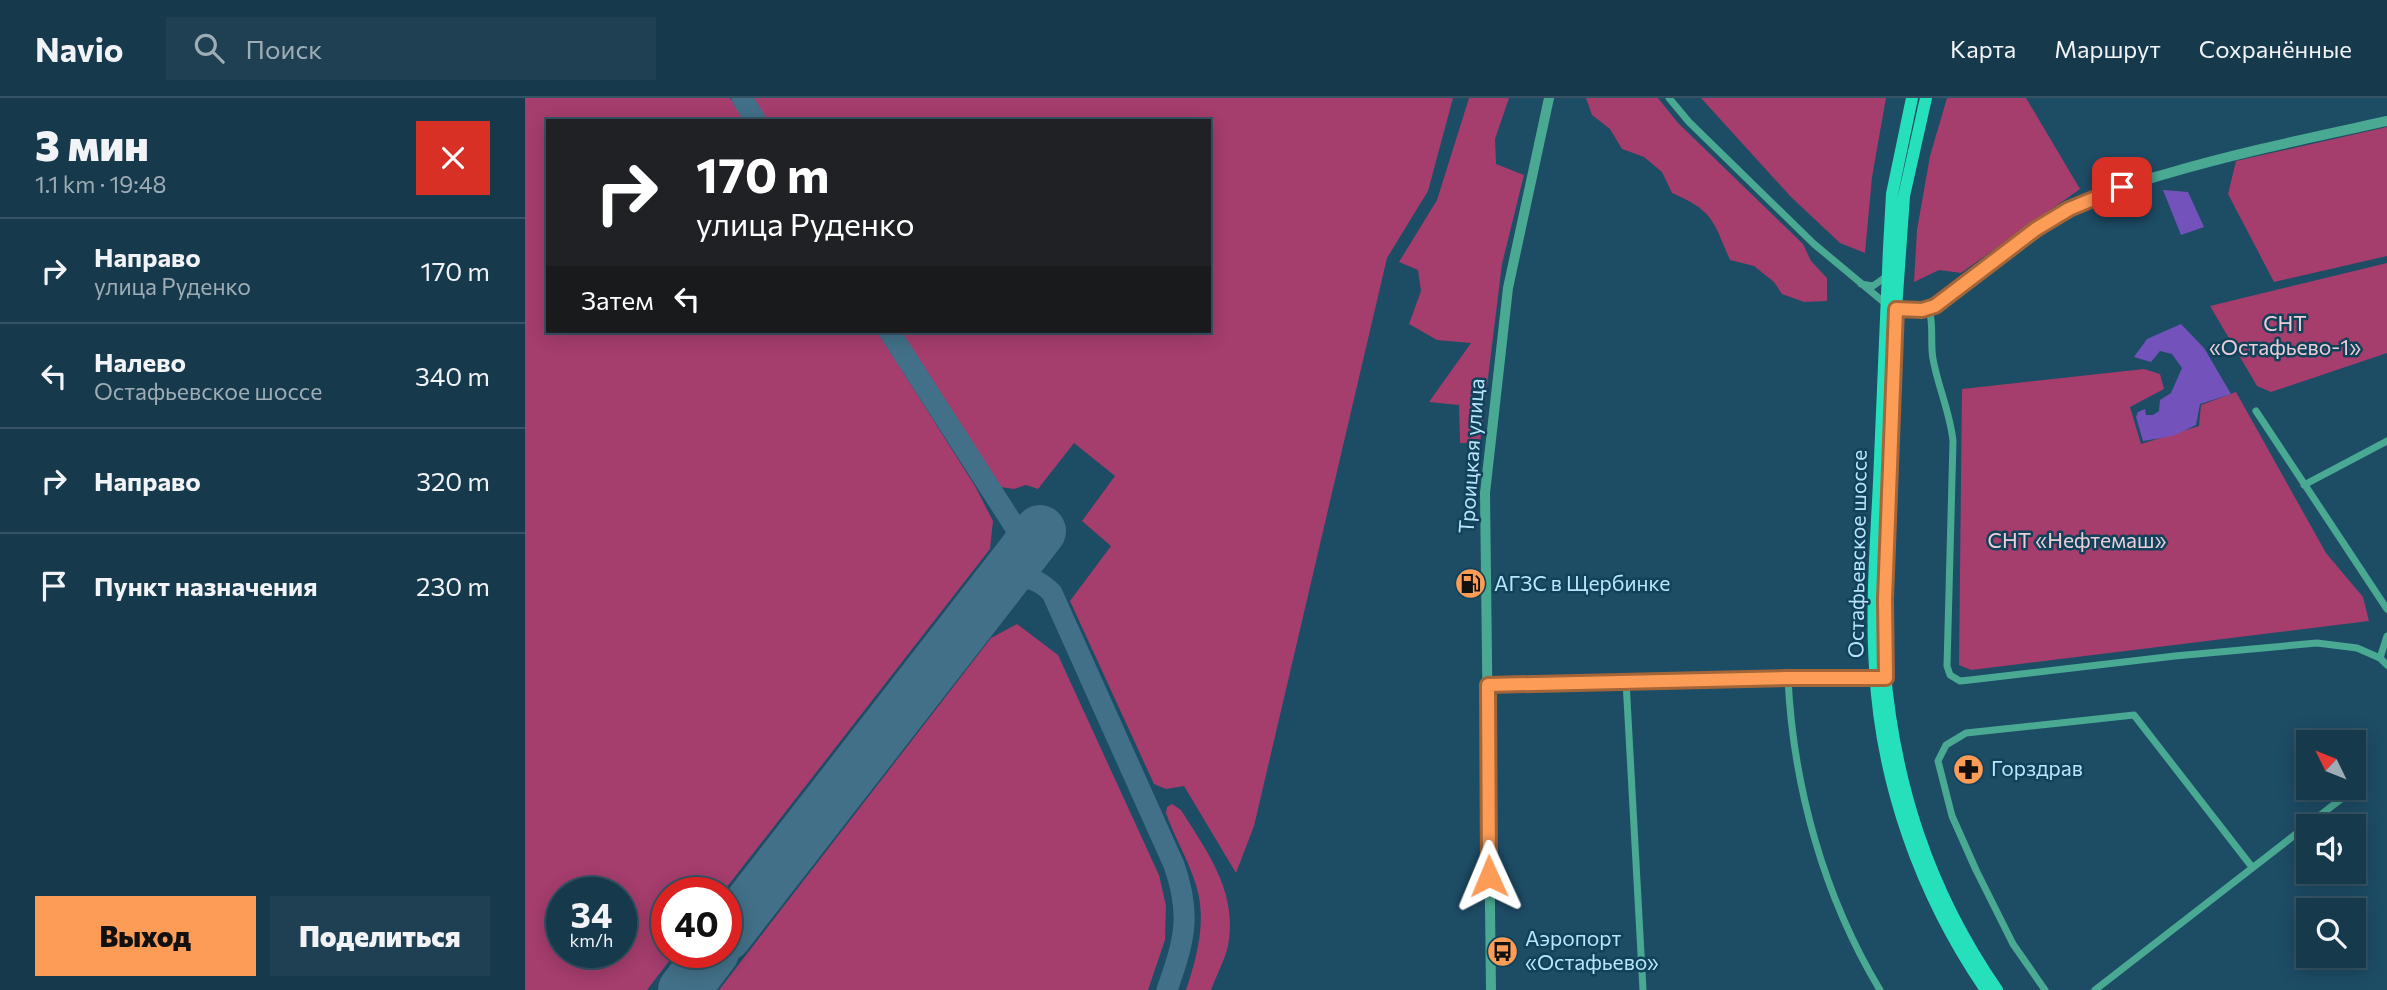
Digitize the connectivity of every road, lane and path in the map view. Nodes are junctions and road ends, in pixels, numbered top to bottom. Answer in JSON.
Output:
{"nodes":[{"id":1,"x":1549,"y":98,"type":"edge"},
{"id":2,"x":1669,"y":98,"type":"edge"},
{"id":3,"x":1912,"y":98,"type":"edge"},
{"id":4,"x":1926,"y":98,"type":"edge"},
{"id":5,"x":2387,"y":121,"type":"edge"},
{"id":6,"x":1887,"y":276,"type":"junction"},
{"id":7,"x":1860,"y":284,"type":"junction"},
{"id":8,"x":1891,"y":306,"type":"junction"},
{"id":9,"x":1929,"y":309,"type":"junction"},
{"id":10,"x":2256,"y":411,"type":"dead end"},
{"id":11,"x":2387,"y":441,"type":"edge"},
{"id":12,"x":2304,"y":485,"type":"junction"},
{"id":13,"x":2387,"y":609,"type":"edge"},
{"id":14,"x":2387,"y":636,"type":"edge"},
{"id":15,"x":2380,"y":658,"type":"junction"},
{"id":16,"x":2387,"y":665,"type":"edge"},
{"id":17,"x":1788,"y":678,"type":"junction"},
{"id":18,"x":1880,"y":678,"type":"junction"},
{"id":19,"x":1626,"y":681,"type":"junction"},
{"id":20,"x":1488,"y":685,"type":"junction"},
{"id":21,"x":2339,"y":800,"type":"edge"},
{"id":22,"x":2252,"y":867,"type":"junction"},
{"id":23,"x":1491,"y":990,"type":"edge"},
{"id":24,"x":1643,"y":990,"type":"edge"},
{"id":25,"x":1879,"y":990,"type":"edge"},
{"id":26,"x":1986,"y":990,"type":"edge"},
{"id":27,"x":1997,"y":990,"type":"edge"},
{"id":28,"x":2045,"y":990,"type":"edge"},
{"id":29,"x":2095,"y":990,"type":"edge"}],
"edges":[{"from":1,"to":20,"type":"street","name":"Троицкая улица"},
{"from":2,"to":7,"type":"street"},
{"from":3,"to":6,"type":"main road","name":"Остафьевское шоссе"},
{"from":4,"to":8,"type":"main road","name":"Остафьевское шоссе"},
{"from":5,"to":9,"type":"street"},
{"from":6,"to":7,"type":"street"},
{"from":6,"to":8,"type":"main road","name":"Остафьевское шоссе"},
{"from":7,"to":8,"type":"street"},
{"from":8,"to":9,"type":"street"},
{"from":8,"to":18,"type":"main road","name":"Остафьевское шоссе"},
{"from":9,"to":15,"type":"street"},
{"from":10,"to":12,"type":"street"},
{"from":11,"to":12,"type":"street"},
{"from":12,"to":13,"type":"street"},
{"from":14,"to":15,"type":"street"},
{"from":15,"to":16,"type":"street"},
{"from":17,"to":18,"type":"street"},
{"from":17,"to":19,"type":"street"},
{"from":17,"to":25,"type":"street"},
{"from":18,"to":26,"type":"main road","name":"Остафьевское шоссе"},
{"from":18,"to":27,"type":"main road","name":"Остафьевское шоссе"},
{"from":19,"to":20,"type":"street"},
{"from":19,"to":24,"type":"street"},
{"from":20,"to":23,"type":"street","name":"Троицкая улица"},
{"from":21,"to":22,"type":"street"},
{"from":22,"to":28,"type":"street"},
{"from":22,"to":29,"type":"street"}]}
